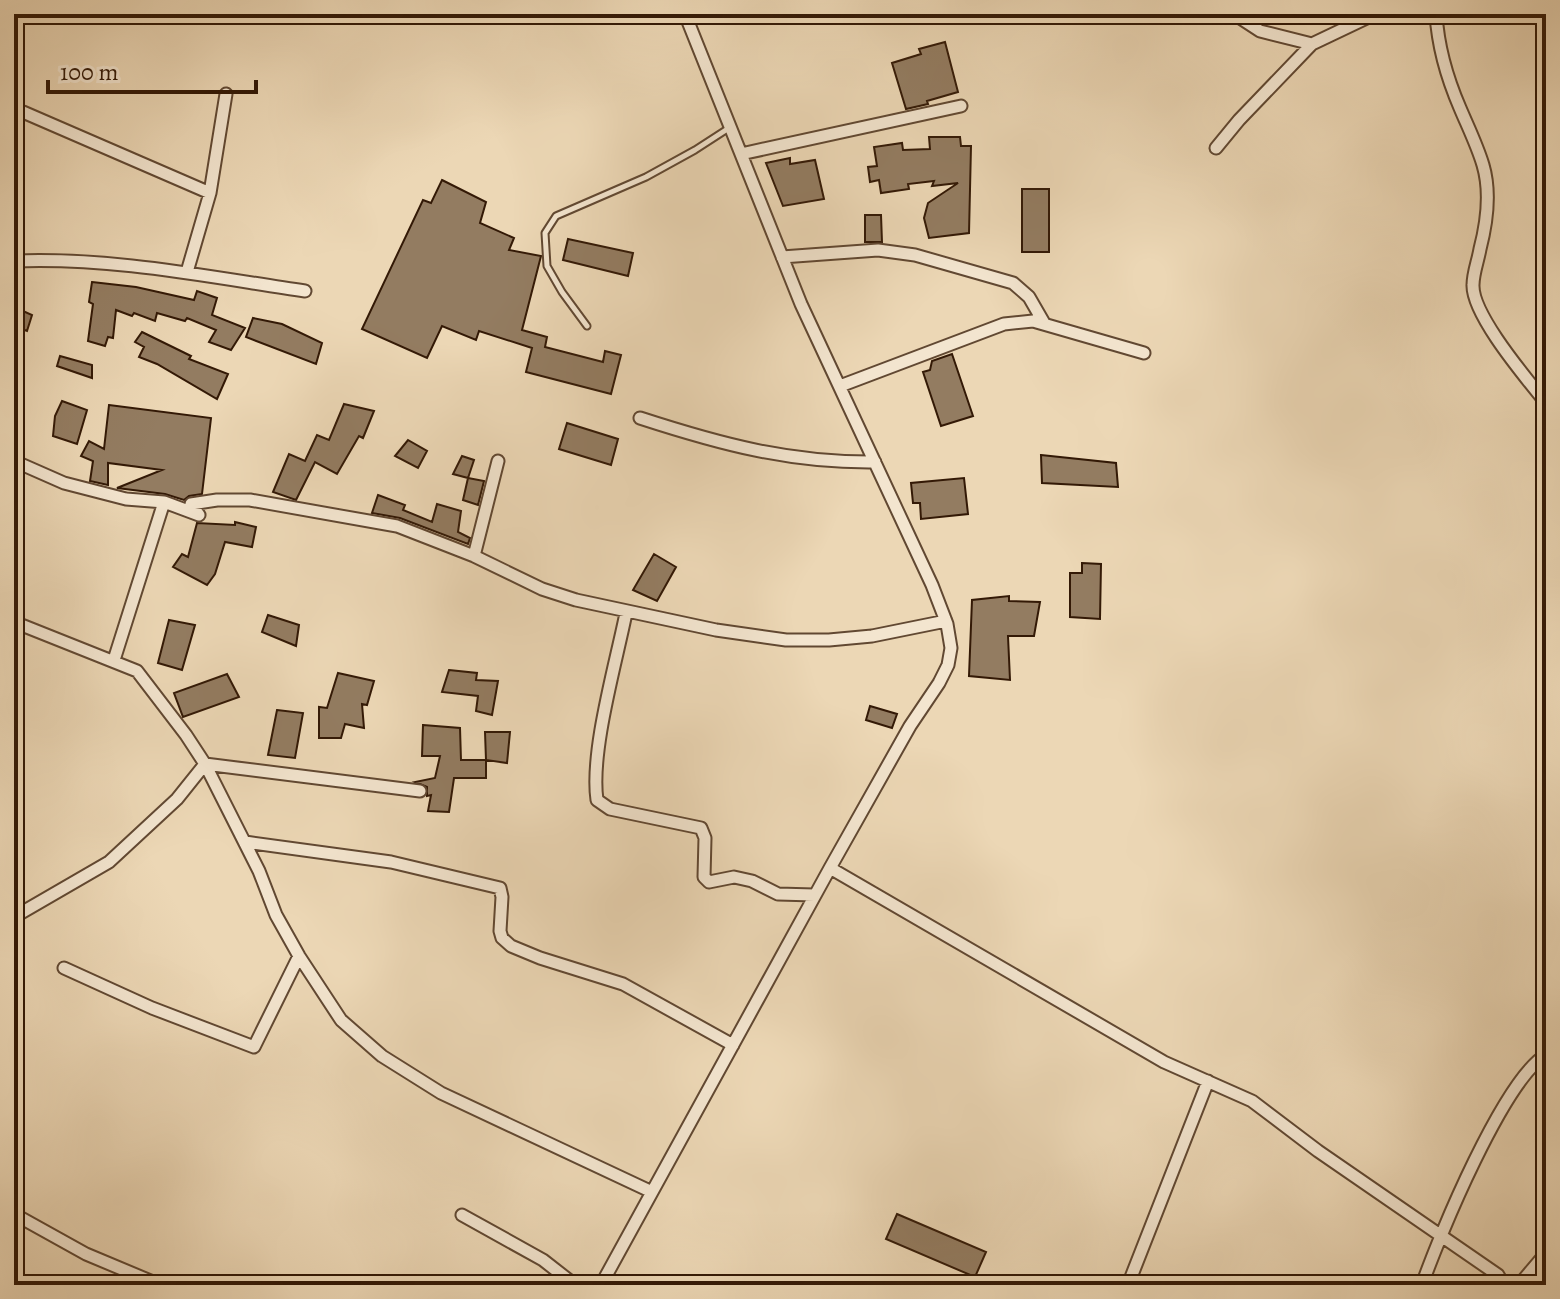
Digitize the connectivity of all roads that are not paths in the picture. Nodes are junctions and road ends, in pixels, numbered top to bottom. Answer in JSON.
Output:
{"nodes":[{"id":1,"x":1234,"y":14,"type":"edge"},
{"id":2,"x":1375,"y":14,"type":"edge"},
{"id":3,"x":1436,"y":14,"type":"edge"},
{"id":4,"x":689,"y":15,"type":"edge"},
{"id":5,"x":1312,"y":44,"type":"junction"},
{"id":6,"x":226,"y":94,"type":"dead end"},
{"id":7,"x":961,"y":106,"type":"dead end"},
{"id":8,"x":14,"y":112,"type":"edge"},
{"id":9,"x":730,"y":127,"type":"junction"},
{"id":10,"x":1216,"y":148,"type":"dead end"},
{"id":11,"x":741,"y":154,"type":"junction"},
{"id":12,"x":210,"y":193,"type":"junction"},
{"id":13,"x":782,"y":257,"type":"junction"},
{"id":14,"x":14,"y":261,"type":"edge"},
{"id":15,"x":187,"y":272,"type":"junction"},
{"id":16,"x":305,"y":291,"type":"dead end"},
{"id":17,"x":1044,"y":323,"type":"junction"},
{"id":18,"x":587,"y":326,"type":"dead end"},
{"id":19,"x":1144,"y":353,"type":"dead end"},
{"id":20,"x":840,"y":386,"type":"junction"},
{"id":21,"x":1546,"y":403,"type":"edge"},
{"id":22,"x":640,"y":418,"type":"dead end"},
{"id":23,"x":14,"y":461,"type":"edge"},
{"id":24,"x":498,"y":461,"type":"dead end"},
{"id":25,"x":875,"y":462,"type":"junction"},
{"id":26,"x":164,"y":502,"type":"junction"},
{"id":27,"x":474,"y":556,"type":"junction"},
{"id":28,"x":626,"y":613,"type":"junction"},
{"id":29,"x":946,"y":621,"type":"junction"},
{"id":30,"x":14,"y":622,"type":"edge"},
{"id":31,"x":114,"y":660,"type":"junction"},
{"id":32,"x":205,"y":764,"type":"junction"},
{"id":33,"x":420,"y":791,"type":"dead end"},
{"id":34,"x":245,"y":842,"type":"junction"},
{"id":35,"x":830,"y":868,"type":"junction"},
{"id":36,"x":814,"y":895,"type":"junction"},
{"id":37,"x":14,"y":917,"type":"edge"},
{"id":38,"x":299,"y":956,"type":"junction"},
{"id":39,"x":64,"y":968,"type":"dead end"},
{"id":40,"x":733,"y":1045,"type":"junction"},
{"id":41,"x":1546,"y":1055,"type":"edge"},
{"id":42,"x":1208,"y":1081,"type":"junction"},
{"id":43,"x":652,"y":1192,"type":"junction"},
{"id":44,"x":14,"y":1214,"type":"edge"},
{"id":45,"x":462,"y":1215,"type":"dead end"},
{"id":46,"x":1439,"y":1235,"type":"junction"},
{"id":47,"x":1546,"y":1253,"type":"edge"},
{"id":48,"x":1520,"y":1284,"type":"edge"},
{"id":49,"x":160,"y":1285,"type":"edge"},
{"id":50,"x":575,"y":1285,"type":"edge"},
{"id":51,"x":601,"y":1285,"type":"edge"},
{"id":52,"x":1128,"y":1285,"type":"edge"},
{"id":53,"x":1422,"y":1285,"type":"edge"},
{"id":54,"x":1504,"y":1285,"type":"edge"},
{"id":55,"x":1543,"y":1285,"type":"edge"}],
"edges":[{"from":1,"to":5,"type":"street"},
{"from":2,"to":5,"type":"street"},
{"from":3,"to":21,"type":"street"},
{"from":4,"to":9,"type":"street"},
{"from":5,"to":10,"type":"street"},
{"from":6,"to":12,"type":"street"},
{"from":7,"to":11,"type":"street"},
{"from":8,"to":12,"type":"street"},
{"from":9,"to":11,"type":"street"},
{"from":9,"to":18,"type":"lane"},
{"from":11,"to":13,"type":"street"},
{"from":12,"to":15,"type":"street"},
{"from":13,"to":17,"type":"street"},
{"from":13,"to":20,"type":"street"},
{"from":14,"to":15,"type":"street"},
{"from":15,"to":16,"type":"street"},
{"from":17,"to":19,"type":"street"},
{"from":17,"to":20,"type":"street"},
{"from":20,"to":25,"type":"street"},
{"from":22,"to":25,"type":"street"},
{"from":23,"to":26,"type":"street"},
{"from":24,"to":27,"type":"street"},
{"from":25,"to":29,"type":"street"},
{"from":26,"to":27,"type":"street"},
{"from":26,"to":31,"type":"street"},
{"from":27,"to":28,"type":"street"},
{"from":28,"to":29,"type":"street"},
{"from":28,"to":36,"type":"street"},
{"from":29,"to":35,"type":"street"},
{"from":30,"to":31,"type":"street"},
{"from":31,"to":32,"type":"street"},
{"from":32,"to":33,"type":"street"},
{"from":32,"to":34,"type":"street"},
{"from":32,"to":37,"type":"street"},
{"from":34,"to":38,"type":"street"},
{"from":34,"to":40,"type":"street"},
{"from":35,"to":36,"type":"street"},
{"from":35,"to":42,"type":"street"},
{"from":36,"to":40,"type":"street"},
{"from":38,"to":39,"type":"street"},
{"from":38,"to":43,"type":"street"},
{"from":40,"to":43,"type":"street"},
{"from":41,"to":46,"type":"street"},
{"from":42,"to":46,"type":"street"},
{"from":42,"to":52,"type":"street"},
{"from":43,"to":51,"type":"street"},
{"from":44,"to":49,"type":"street"},
{"from":45,"to":50,"type":"street"},
{"from":46,"to":53,"type":"street"},
{"from":46,"to":54,"type":"street"},
{"from":47,"to":48,"type":"street"},
{"from":48,"to":55,"type":"street"}]}
